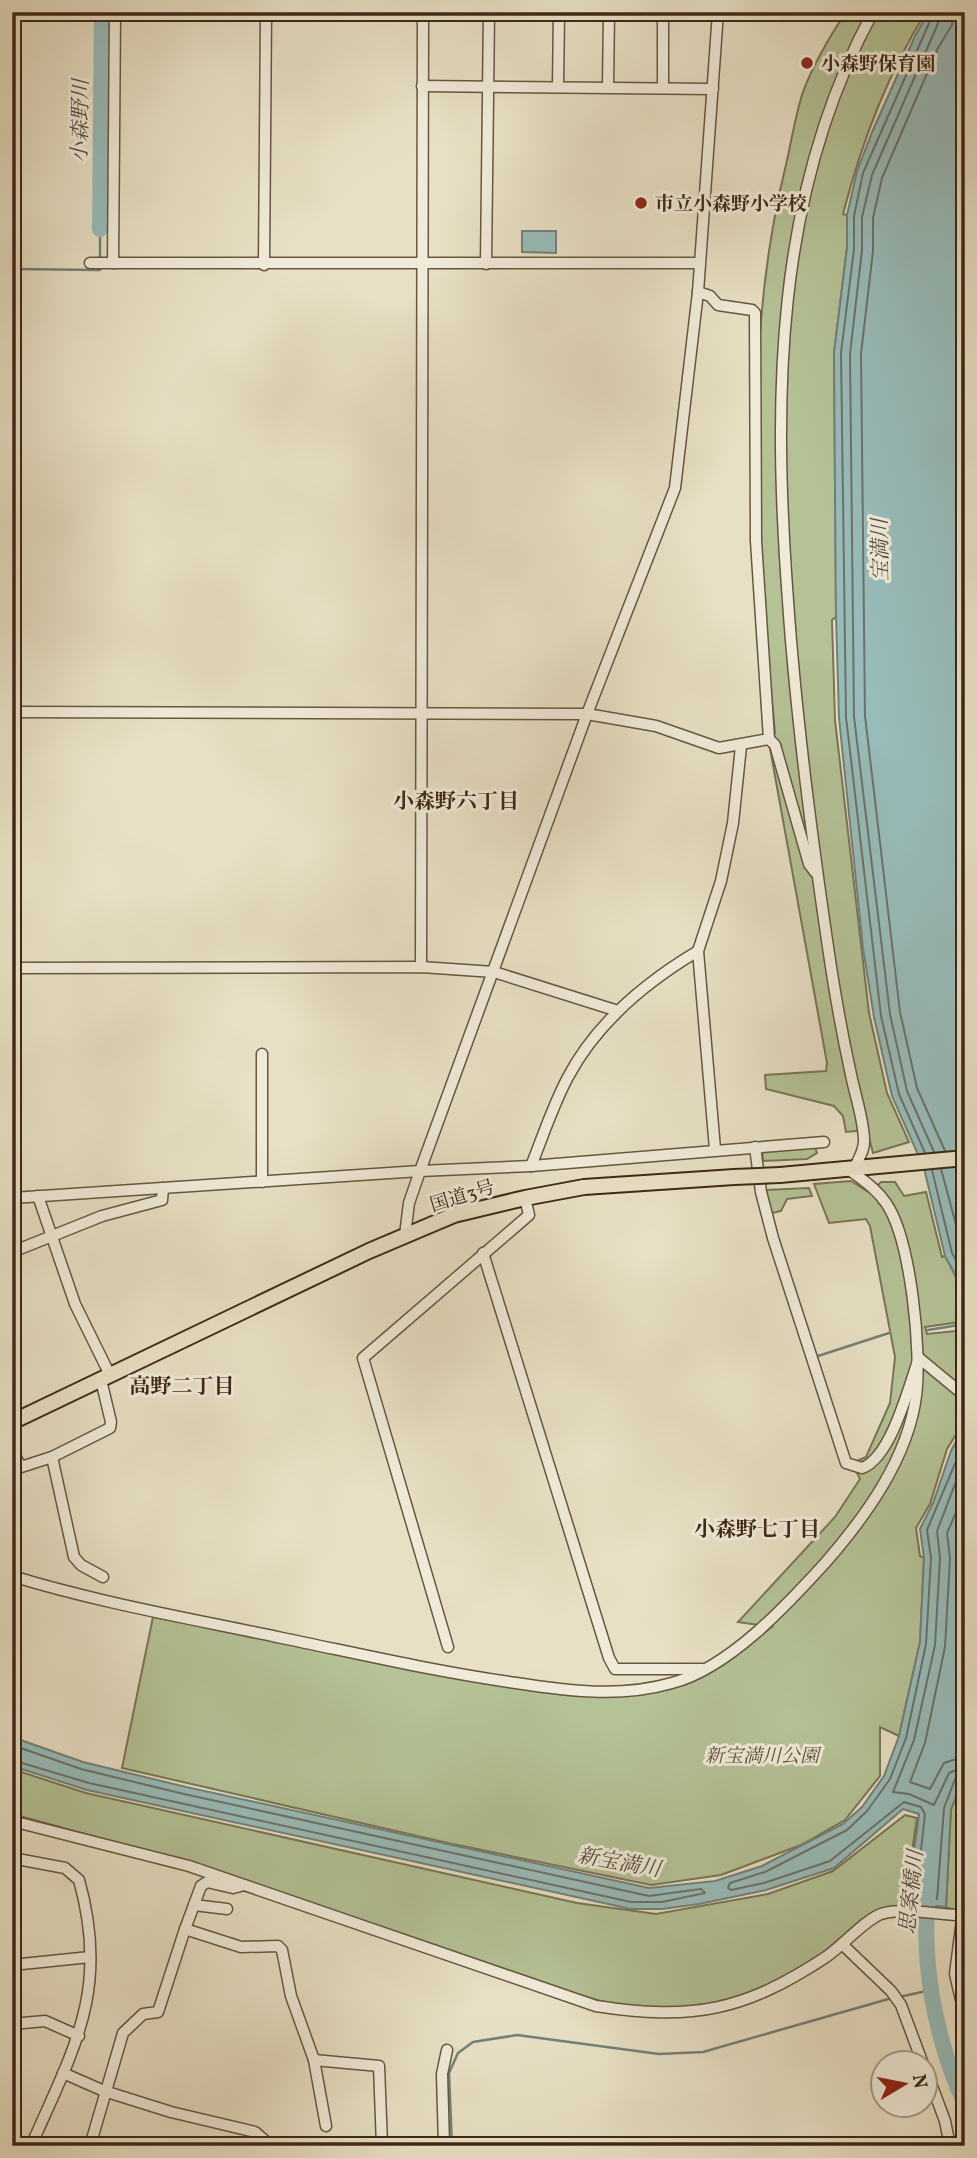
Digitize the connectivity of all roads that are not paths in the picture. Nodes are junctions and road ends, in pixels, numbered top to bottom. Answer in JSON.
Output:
{"nodes":[{"id":1,"x":115,"y":12,"type":"edge"},
{"id":2,"x":266,"y":12,"type":"edge"},
{"id":3,"x":423,"y":12,"type":"edge"},
{"id":4,"x":489,"y":12,"type":"edge"},
{"id":5,"x":559,"y":12,"type":"edge"},
{"id":6,"x":609,"y":12,"type":"edge"},
{"id":7,"x":663,"y":12,"type":"edge"},
{"id":8,"x":718,"y":12,"type":"edge"},
{"id":9,"x":873,"y":12,"type":"edge"},
{"id":10,"x":422,"y":86,"type":"junction"},
{"id":11,"x":488,"y":86,"type":"junction"},
{"id":12,"x":558,"y":87,"type":"junction"},
{"id":13,"x":608,"y":87,"type":"junction"},
{"id":14,"x":663,"y":87,"type":"junction"},
{"id":15,"x":713,"y":89,"type":"junction"},
{"id":16,"x":90,"y":263,"type":"dead end"},
{"id":17,"x":113,"y":263,"type":"junction"},
{"id":18,"x":699,"y":263,"type":"junction"},
{"id":19,"x":486,"y":264,"type":"junction"},
{"id":20,"x":264,"y":265,"type":"junction"},
{"id":21,"x":422,"y":265,"type":"junction"},
{"id":22,"x":698,"y":292,"type":"junction"},
{"id":23,"x":12,"y":712,"type":"edge"},
{"id":24,"x":420,"y":712,"type":"junction"},
{"id":25,"x":587,"y":714,"type":"junction"},
{"id":26,"x":769,"y":739,"type":"junction"},
{"id":27,"x":741,"y":746,"type":"junction"},
{"id":28,"x":817,"y":875,"type":"junction"},
{"id":29,"x":698,"y":951,"type":"junction"},
{"id":30,"x":421,"y":967,"type":"junction"},
{"id":31,"x":12,"y":968,"type":"edge"},
{"id":32,"x":494,"y":972,"type":"junction"},
{"id":33,"x":618,"y":1011,"type":"junction"},
{"id":34,"x":262,"y":1054,"type":"dead end"},
{"id":35,"x":824,"y":1142,"type":"dead end"},
{"id":36,"x":755,"y":1147,"type":"junction"},
{"id":37,"x":715,"y":1149,"type":"junction"},
{"id":38,"x":965,"y":1158,"type":"edge"},
{"id":39,"x":531,"y":1166,"type":"junction"},
{"id":40,"x":851,"y":1167,"type":"junction"},
{"id":41,"x":420,"y":1171,"type":"junction"},
{"id":42,"x":262,"y":1182,"type":"junction"},
{"id":43,"x":163,"y":1188,"type":"junction"},
{"id":44,"x":38,"y":1196,"type":"junction"},
{"id":45,"x":12,"y":1198,"type":"edge"},
{"id":46,"x":525,"y":1198,"type":"junction"},
{"id":47,"x":405,"y":1235,"type":"junction"},
{"id":48,"x":51,"y":1236,"type":"junction"},
{"id":49,"x":12,"y":1252,"type":"edge"},
{"id":50,"x":483,"y":1253,"type":"junction"},
{"id":51,"x":919,"y":1358,"type":"junction"},
{"id":52,"x":106,"y":1378,"type":"junction"},
{"id":53,"x":965,"y":1396,"type":"edge"},
{"id":54,"x":12,"y":1422,"type":"edge"},
{"id":55,"x":12,"y":1450,"type":"edge"},
{"id":56,"x":52,"y":1457,"type":"junction"},
{"id":57,"x":12,"y":1576,"type":"edge"},
{"id":58,"x":103,"y":1577,"type":"dead end"},
{"id":59,"x":448,"y":1647,"type":"dead end"},
{"id":60,"x":706,"y":1669,"type":"junction"},
{"id":61,"x":12,"y":1821,"type":"edge"},
{"id":62,"x":12,"y":1858,"type":"edge"},
{"id":63,"x":246,"y":1885,"type":"junction"},
{"id":64,"x":194,"y":1905,"type":"junction"},
{"id":65,"x":227,"y":1909,"type":"dead end"},
{"id":66,"x":961,"y":1911,"type":"edge"},
{"id":67,"x":185,"y":1929,"type":"junction"},
{"id":68,"x":843,"y":1945,"type":"junction"},
{"id":69,"x":90,"y":1957,"type":"junction"},
{"id":70,"x":12,"y":1965,"type":"edge"},
{"id":71,"x":965,"y":2017,"type":"edge"},
{"id":72,"x":12,"y":2024,"type":"edge"},
{"id":73,"x":79,"y":2036,"type":"junction"},
{"id":74,"x":447,"y":2050,"type":"dead end"},
{"id":75,"x":918,"y":2050,"type":"edge"},
{"id":76,"x":314,"y":2060,"type":"junction"},
{"id":77,"x":63,"y":2073,"type":"junction"},
{"id":78,"x":104,"y":2091,"type":"junction"},
{"id":79,"x":939,"y":2107,"type":"edge"},
{"id":80,"x":326,"y":2126,"type":"dead end"},
{"id":81,"x":444,"y":2145,"type":"edge"},
{"id":82,"x":32,"y":2146,"type":"edge"},
{"id":83,"x":90,"y":2146,"type":"edge"},
{"id":84,"x":271,"y":2146,"type":"edge"},
{"id":85,"x":382,"y":2146,"type":"edge"},
{"id":86,"x":423,"y":2146,"type":"edge"},
{"id":87,"x":950,"y":2146,"type":"edge"}],
"edges":[{"from":1,"to":17,"type":"street"},
{"from":2,"to":20,"type":"street"},
{"from":3,"to":10,"type":"street"},
{"from":4,"to":11,"type":"street"},
{"from":5,"to":12,"type":"street"},
{"from":6,"to":13,"type":"street"},
{"from":7,"to":14,"type":"street"},
{"from":8,"to":15,"type":"street"},
{"from":9,"to":28,"type":"street"},
{"from":10,"to":11,"type":"street"},
{"from":10,"to":21,"type":"street"},
{"from":11,"to":12,"type":"street"},
{"from":11,"to":19,"type":"street"},
{"from":12,"to":13,"type":"street"},
{"from":13,"to":14,"type":"street"},
{"from":14,"to":15,"type":"street"},
{"from":15,"to":18,"type":"street"},
{"from":16,"to":17,"type":"street"},
{"from":17,"to":20,"type":"street"},
{"from":18,"to":19,"type":"street"},
{"from":18,"to":22,"type":"street"},
{"from":19,"to":21,"type":"street"},
{"from":20,"to":21,"type":"street"},
{"from":21,"to":24,"type":"street"},
{"from":22,"to":25,"type":"street"},
{"from":22,"to":26,"type":"street"},
{"from":23,"to":24,"type":"street"},
{"from":24,"to":25,"type":"street"},
{"from":24,"to":30,"type":"street"},
{"from":25,"to":27,"type":"street"},
{"from":25,"to":32,"type":"street"},
{"from":26,"to":27,"type":"street"},
{"from":26,"to":28,"type":"street"},
{"from":27,"to":29,"type":"street"},
{"from":28,"to":40,"type":"street"},
{"from":29,"to":33,"type":"street"},
{"from":29,"to":37,"type":"street"},
{"from":30,"to":31,"type":"street"},
{"from":30,"to":32,"type":"street"},
{"from":32,"to":33,"type":"street"},
{"from":32,"to":41,"type":"street"},
{"from":33,"to":39,"type":"street"},
{"from":34,"to":42,"type":"street"},
{"from":35,"to":36,"type":"street"},
{"from":36,"to":37,"type":"street"},
{"from":36,"to":51,"type":"street"},
{"from":37,"to":39,"type":"street"},
{"from":38,"to":40,"type":"highway","name":"国道3号"},
{"from":39,"to":41,"type":"street"},
{"from":40,"to":46,"type":"highway","name":"国道3号","bridge":true},
{"from":40,"to":51,"type":"street"},
{"from":41,"to":42,"type":"street"},
{"from":41,"to":47,"type":"street"},
{"from":42,"to":43,"type":"street"},
{"from":43,"to":44,"type":"street"},
{"from":43,"to":48,"type":"street"},
{"from":44,"to":45,"type":"street"},
{"from":44,"to":48,"type":"street"},
{"from":46,"to":47,"type":"highway","name":"国道3号"},
{"from":46,"to":50,"type":"street"},
{"from":47,"to":52,"type":"highway","name":"国道3号"},
{"from":48,"to":49,"type":"street"},
{"from":48,"to":52,"type":"street"},
{"from":50,"to":59,"type":"street"},
{"from":50,"to":60,"type":"street"},
{"from":51,"to":53,"type":"street"},
{"from":51,"to":60,"type":"street"},
{"from":52,"to":54,"type":"highway","name":"国道3号"},
{"from":52,"to":56,"type":"street"},
{"from":55,"to":56,"type":"street"},
{"from":56,"to":58,"type":"street"},
{"from":57,"to":60,"type":"street"},
{"from":61,"to":63,"type":"street"},
{"from":62,"to":69,"type":"street"},
{"from":63,"to":64,"type":"street"},
{"from":63,"to":68,"type":"street"},
{"from":64,"to":65,"type":"street"},
{"from":64,"to":67,"type":"street"},
{"from":66,"to":68,"type":"street"},
{"from":66,"to":71,"type":"street"},
{"from":67,"to":76,"type":"street"},
{"from":67,"to":78,"type":"street"},
{"from":68,"to":75,"type":"street"},
{"from":69,"to":70,"type":"street"},
{"from":69,"to":73,"type":"street"},
{"from":72,"to":73,"type":"street"},
{"from":73,"to":77,"type":"street"},
{"from":74,"to":81,"type":"street"},
{"from":76,"to":80,"type":"street"},
{"from":76,"to":85,"type":"street"},
{"from":77,"to":78,"type":"street"},
{"from":77,"to":82,"type":"street"},
{"from":78,"to":83,"type":"street"},
{"from":78,"to":84,"type":"street"},
{"from":79,"to":87,"type":"street"},
{"from":81,"to":86,"type":"street"}]}
